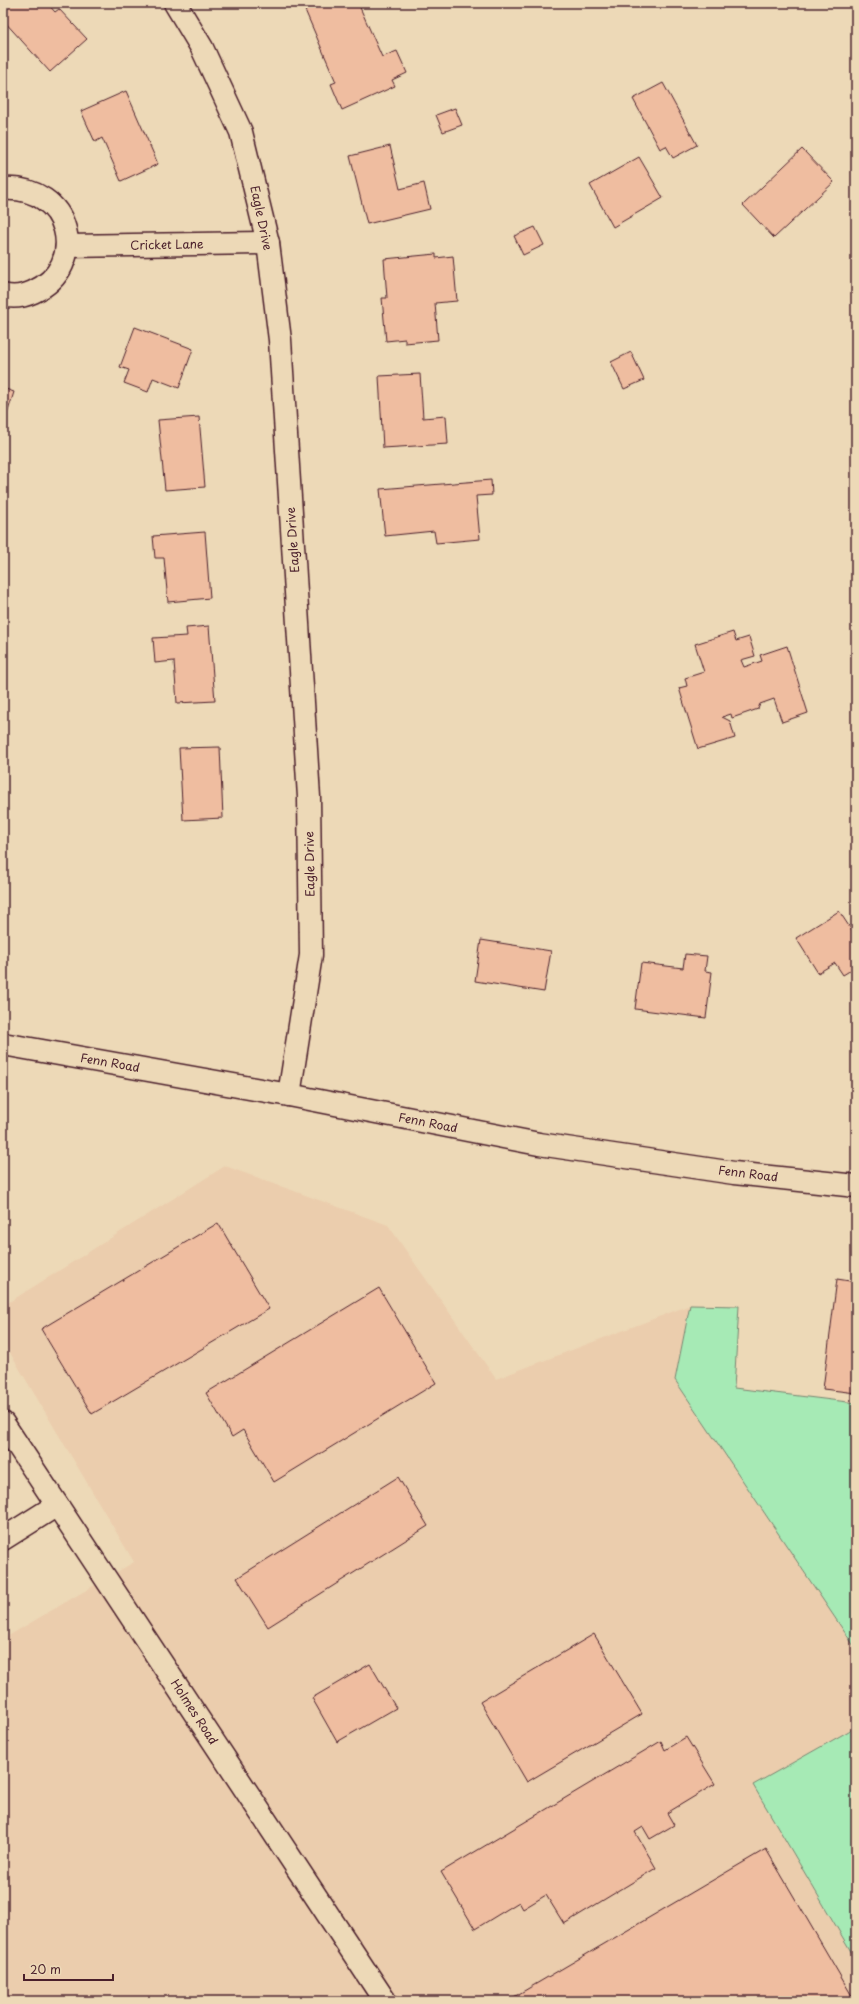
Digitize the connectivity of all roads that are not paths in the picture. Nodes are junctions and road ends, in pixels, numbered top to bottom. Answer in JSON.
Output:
{"nodes":[{"id":1,"x":175,"y":3,"type":"edge"},
{"id":2,"x":3,"y":189,"type":"edge"},
{"id":3,"x":268,"y":243,"type":"junction"},
{"id":4,"x":67,"y":246,"type":"junction"},
{"id":5,"x":3,"y":295,"type":"edge"},
{"id":6,"x":3,"y":1044,"type":"edge"},
{"id":7,"x":289,"y":1096,"type":"junction"},
{"id":8,"x":856,"y":1186,"type":"edge"},
{"id":9,"x":3,"y":1423,"type":"edge"},
{"id":10,"x":57,"y":1505,"type":"junction"},
{"id":11,"x":3,"y":1539,"type":"edge"},
{"id":12,"x":385,"y":2001,"type":"edge"}],
"edges":[{"from":1,"to":3,"type":"street","name":"Eagle Drive"},
{"from":2,"to":4,"type":"street"},
{"from":3,"to":4,"type":"street","name":"Cricket Lane"},
{"from":3,"to":7,"type":"street","name":"Eagle Drive"},
{"from":4,"to":5,"type":"street"},
{"from":6,"to":7,"type":"street","name":"Fenn Road"},
{"from":7,"to":8,"type":"street","name":"Fenn Road"},
{"from":9,"to":10,"type":"street","name":"Holmes Road"},
{"from":10,"to":11,"type":"street"},
{"from":10,"to":12,"type":"street","name":"Holmes Road"}]}
